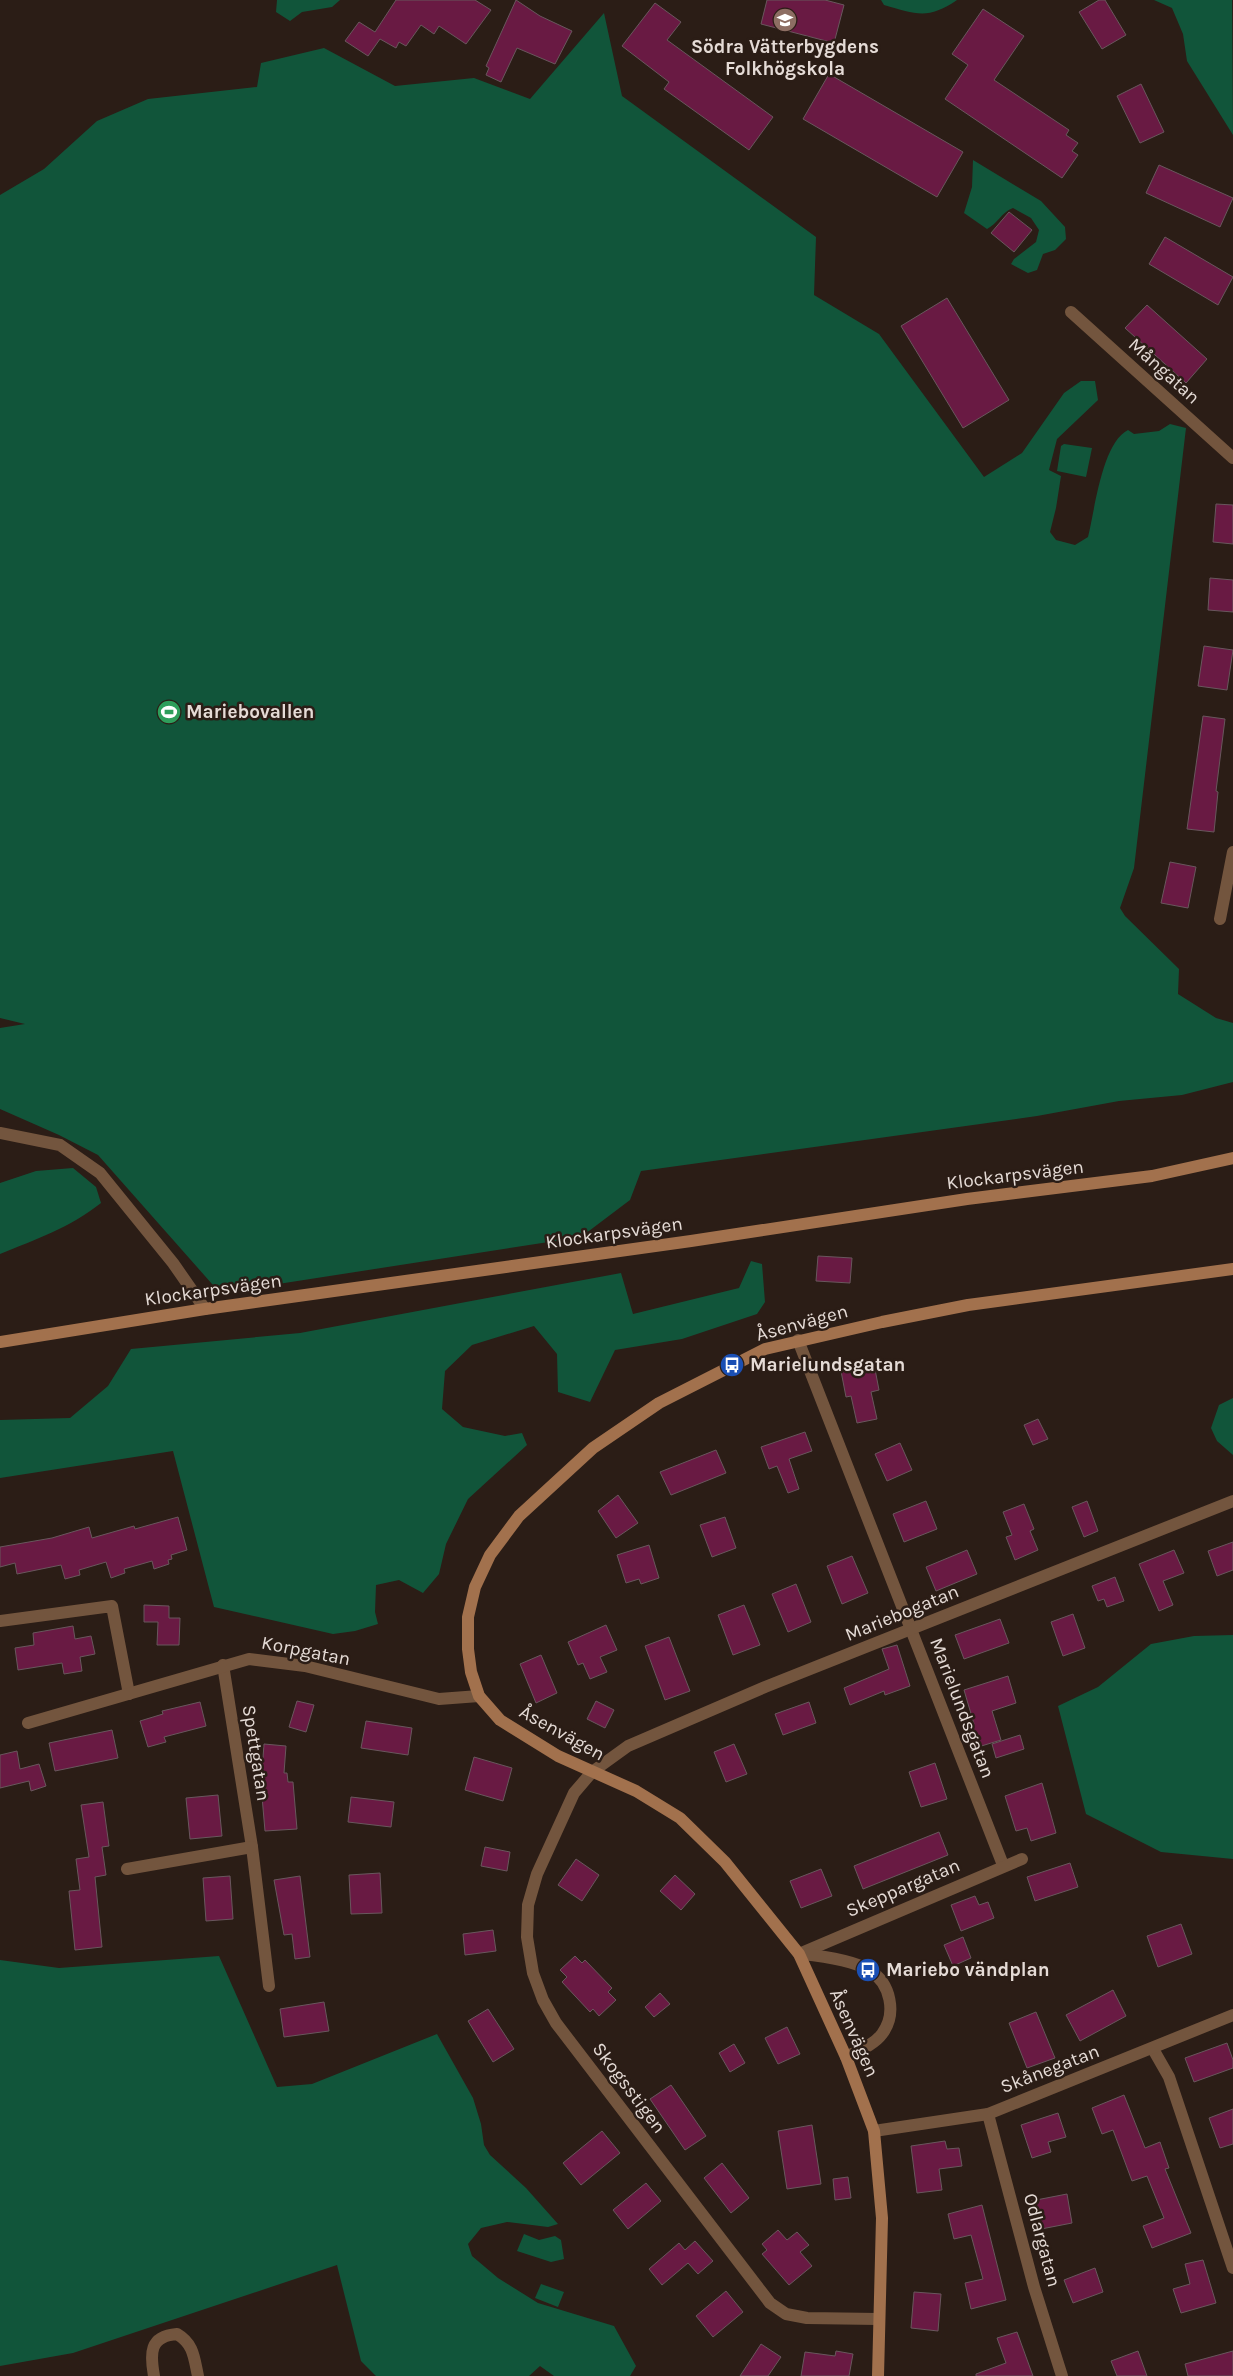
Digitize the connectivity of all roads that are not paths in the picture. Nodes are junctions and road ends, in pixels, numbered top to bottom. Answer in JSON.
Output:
{"nodes":[{"id":1,"x":1071,"y":312,"type":"dead end"},
{"id":2,"x":1233,"y":458,"type":"edge"},
{"id":3,"x":1233,"y":852,"type":"edge"},
{"id":4,"x":1220,"y":919,"type":"dead end"},
{"id":5,"x":0,"y":1133,"type":"edge"},
{"id":6,"x":1233,"y":1158,"type":"edge"},
{"id":7,"x":1233,"y":1269,"type":"edge"},
{"id":8,"x":205,"y":1309,"type":"junction"},
{"id":9,"x":798,"y":1340,"type":"junction"},
{"id":10,"x":0,"y":1342,"type":"edge"},
{"id":11,"x":1233,"y":1501,"type":"edge"},
{"id":12,"x":0,"y":1621,"type":"edge"},
{"id":13,"x":912,"y":1630,"type":"junction"},
{"id":14,"x":223,"y":1665,"type":"junction"},
{"id":15,"x":129,"y":1694,"type":"junction"},
{"id":16,"x":479,"y":1696,"type":"junction"},
{"id":17,"x":28,"y":1723,"type":"dead end"},
{"id":18,"x":592,"y":1772,"type":"junction"},
{"id":19,"x":252,"y":1847,"type":"junction"},
{"id":20,"x":1022,"y":1859,"type":"dead end"},
{"id":21,"x":1003,"y":1865,"type":"junction"},
{"id":22,"x":126,"y":1869,"type":"dead end"},
{"id":23,"x":799,"y":1954,"type":"junction"},
{"id":24,"x":269,"y":1986,"type":"dead end"},
{"id":25,"x":1233,"y":2015,"type":"edge"},
{"id":26,"x":1153,"y":2049,"type":"junction"},
{"id":27,"x":846,"y":2057,"type":"junction"},
{"id":28,"x":988,"y":2114,"type":"junction"},
{"id":29,"x":874,"y":2131,"type":"junction"},
{"id":30,"x":1233,"y":2268,"type":"edge"},
{"id":31,"x":878,"y":2319,"type":"junction"},
{"id":32,"x":154,"y":2376,"type":"edge"},
{"id":33,"x":198,"y":2376,"type":"edge"},
{"id":34,"x":878,"y":2376,"type":"edge"},
{"id":35,"x":1062,"y":2376,"type":"edge"}],
"edges":[{"from":1,"to":2,"type":"street","name":"Mångatan"},
{"from":3,"to":4,"type":"street"},
{"from":5,"to":8,"type":"street"},
{"from":6,"to":8,"type":"street","name":"Klockarpsvägen"},
{"from":7,"to":9,"type":"street","name":"Åsenvägen"},
{"from":8,"to":10,"type":"street","name":"Klockarpsvägen"},
{"from":9,"to":13,"type":"street","name":"Marielundsgatan"},
{"from":9,"to":16,"type":"street","name":"Åsenvägen"},
{"from":11,"to":13,"type":"street","name":"Mariebogatan"},
{"from":12,"to":15,"type":"street"},
{"from":13,"to":18,"type":"street","name":"Mariebogatan"},
{"from":13,"to":21,"type":"street","name":"Marielundsgatan"},
{"from":14,"to":15,"type":"street","name":"Korpgatan"},
{"from":14,"to":16,"type":"street","name":"Korpgatan"},
{"from":14,"to":19,"type":"street","name":"Spettgatan"},
{"from":15,"to":17,"type":"street","name":"Korpgatan"},
{"from":16,"to":18,"type":"street","name":"Åsenvägen"},
{"from":18,"to":23,"type":"street","name":"Åsenvägen"},
{"from":18,"to":31,"type":"street","name":"Skogsstigen"},
{"from":19,"to":22,"type":"street"},
{"from":19,"to":24,"type":"street","name":"Spettgatan"},
{"from":20,"to":21,"type":"street","name":"Skeppargatan"},
{"from":21,"to":23,"type":"street","name":"Skeppargatan"},
{"from":23,"to":27,"type":"street","name":"Åsenvägen"},
{"from":23,"to":27,"type":"street"},
{"from":25,"to":26,"type":"street","name":"Skånegatan"},
{"from":26,"to":28,"type":"street","name":"Skånegatan"},
{"from":26,"to":30,"type":"street"},
{"from":27,"to":29,"type":"street","name":"Åsenvägen"},
{"from":28,"to":29,"type":"street","name":"Skånegatan"},
{"from":28,"to":35,"type":"street","name":"Odlargatan"},
{"from":29,"to":31,"type":"street","name":"Åsenvägen"},
{"from":31,"to":34,"type":"street","name":"Åsenvägen"},
{"from":32,"to":33,"type":"street"}]}
